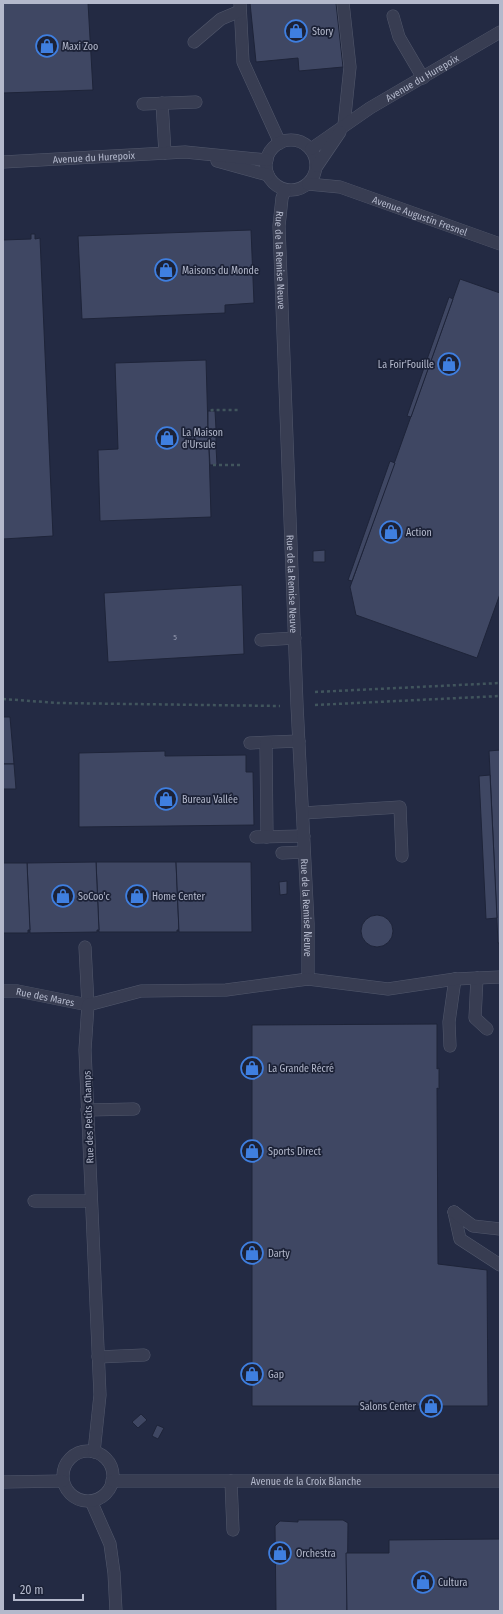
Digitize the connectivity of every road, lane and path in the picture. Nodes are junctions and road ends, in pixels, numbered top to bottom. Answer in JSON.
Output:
{"nodes":[{"id":1,"x":343,"y":3,"type":"edge"},
{"id":2,"x":240,"y":7,"type":"edge"},
{"id":3,"x":393,"y":16,"type":"dead end"},
{"id":4,"x":500,"y":32,"type":"edge"},
{"id":5,"x":194,"y":42,"type":"dead end"},
{"id":6,"x":423,"y":78,"type":"junction"},
{"id":7,"x":196,"y":102,"type":"dead end"},
{"id":8,"x":162,"y":103,"type":"junction"},
{"id":9,"x":143,"y":104,"type":"dead end"},
{"id":10,"x":344,"y":125,"type":"junction"},
{"id":11,"x":280,"y":142,"type":"junction"},
{"id":12,"x":311,"y":149,"type":"junction"},
{"id":13,"x":185,"y":152,"type":"junction"},
{"id":14,"x":165,"y":153,"type":"junction"},
{"id":15,"x":267,"y":160,"type":"junction"},
{"id":16,"x":3,"y":162,"type":"edge"},
{"id":17,"x":317,"y":168,"type":"junction"},
{"id":18,"x":268,"y":175,"type":"junction"},
{"id":19,"x":308,"y":184,"type":"junction"},
{"id":20,"x":340,"y":187,"type":"junction"},
{"id":21,"x":285,"y":190,"type":"junction"},
{"id":22,"x":500,"y":244,"type":"edge"},
{"id":23,"x":239,"y":410,"type":"dead end"},
{"id":24,"x":211,"y":411,"type":"dead end"},
{"id":25,"x":213,"y":465,"type":"dead end"},
{"id":26,"x":241,"y":465,"type":"dead end"},
{"id":27,"x":295,"y":638,"type":"junction"},
{"id":28,"x":262,"y":640,"type":"dead end"},
{"id":29,"x":500,"y":683,"type":"edge"},
{"id":30,"x":500,"y":696,"type":"edge"},
{"id":31,"x":3,"y":699,"type":"edge"},
{"id":32,"x":297,"y":702,"type":"junction"},
{"id":33,"x":299,"y":741,"type":"junction"},
{"id":34,"x":250,"y":743,"type":"dead end"},
{"id":35,"x":266,"y":743,"type":"junction"},
{"id":36,"x":303,"y":813,"type":"junction"},
{"id":37,"x":304,"y":836,"type":"junction"},
{"id":38,"x":304,"y":852,"type":"junction"},
{"id":39,"x":282,"y":853,"type":"dead end"},
{"id":40,"x":402,"y":856,"type":"dead end"},
{"id":41,"x":86,"y":948,"type":"dead end"},
{"id":42,"x":500,"y":977,"type":"edge"},
{"id":43,"x":477,"y":978,"type":"junction"},
{"id":44,"x":308,"y":979,"type":"junction"},
{"id":45,"x":455,"y":979,"type":"junction"},
{"id":46,"x":3,"y":991,"type":"edge"},
{"id":47,"x":88,"y":1005,"type":"junction"},
{"id":48,"x":487,"y":1029,"type":"dead end"},
{"id":49,"x":450,"y":1046,"type":"dead end"},
{"id":50,"x":134,"y":1109,"type":"dead end"},
{"id":51,"x":87,"y":1110,"type":"junction"},
{"id":52,"x":34,"y":1202,"type":"dead end"},
{"id":53,"x":91,"y":1202,"type":"junction"},
{"id":54,"x":500,"y":1229,"type":"edge"},
{"id":55,"x":500,"y":1265,"type":"edge"},
{"id":56,"x":144,"y":1355,"type":"dead end"},
{"id":57,"x":98,"y":1357,"type":"junction"},
{"id":58,"x":94,"y":1452,"type":"junction"},
{"id":59,"x":63,"y":1481,"type":"junction"},
{"id":60,"x":112,"y":1481,"type":"junction"},
{"id":61,"x":232,"y":1481,"type":"junction"},
{"id":62,"x":500,"y":1481,"type":"edge"},
{"id":63,"x":3,"y":1482,"type":"edge"},
{"id":64,"x":91,"y":1501,"type":"junction"},
{"id":65,"x":233,"y":1530,"type":"dead end"},
{"id":66,"x":116,"y":1611,"type":"edge"}],
"edges":[{"from":1,"to":10,"type":"street"},
{"from":2,"to":5,"type":"street"},
{"from":2,"to":11,"type":"street"},
{"from":3,"to":6,"type":"street"},
{"from":4,"to":6,"type":"street","name":"Avenue du Hurepoix"},
{"from":6,"to":10,"type":"street","name":"Avenue du Hurepoix"},
{"from":7,"to":8,"type":"street"},
{"from":8,"to":9,"type":"street"},
{"from":8,"to":14,"type":"street"},
{"from":10,"to":12,"type":"street","name":"Avenue du Hurepoix"},
{"from":10,"to":17,"type":"street","name":"Avenue du Hurepoix"},
{"from":11,"to":12,"type":"street"},
{"from":11,"to":15,"type":"street"},
{"from":12,"to":17,"type":"street"},
{"from":13,"to":14,"type":"street","name":"Avenue du Hurepoix"},
{"from":13,"to":15,"type":"street","name":"Avenue du Hurepoix"},
{"from":13,"to":18,"type":"street","name":"Avenue du Hurepoix"},
{"from":14,"to":16,"type":"street","name":"Avenue du Hurepoix"},
{"from":15,"to":18,"type":"street"},
{"from":17,"to":19,"type":"street"},
{"from":17,"to":20,"type":"street","name":"Avenue Augustin Fresnel"},
{"from":18,"to":21,"type":"street"},
{"from":19,"to":20,"type":"street","name":"Avenue Augustin Fresnel"},
{"from":19,"to":21,"type":"street"},
{"from":20,"to":22,"type":"street","name":"Avenue Augustin Fresnel"},
{"from":21,"to":27,"type":"street","name":"Rue de la Remise Neuve"},
{"from":23,"to":24,"type":"path"},
{"from":25,"to":26,"type":"path"},
{"from":27,"to":28,"type":"street"},
{"from":27,"to":32,"type":"street","name":"Rue de la Remise Neuve"},
{"from":29,"to":32,"type":"path"},
{"from":30,"to":32,"type":"path"},
{"from":31,"to":32,"type":"path"},
{"from":32,"to":33,"type":"street","name":"Rue de la Remise Neuve"},
{"from":33,"to":35,"type":"street"},
{"from":33,"to":36,"type":"street","name":"Rue de la Remise Neuve"},
{"from":34,"to":35,"type":"street"},
{"from":35,"to":37,"type":"street"},
{"from":36,"to":37,"type":"street","name":"Rue de la Remise Neuve"},
{"from":36,"to":40,"type":"street"},
{"from":37,"to":38,"type":"street","name":"Rue de la Remise Neuve"},
{"from":38,"to":39,"type":"street"},
{"from":38,"to":44,"type":"street","name":"Rue de la Remise Neuve"},
{"from":41,"to":47,"type":"street","name":"Rue des Petits Champs"},
{"from":42,"to":43,"type":"street"},
{"from":43,"to":45,"type":"street"},
{"from":43,"to":48,"type":"street"},
{"from":44,"to":45,"type":"street"},
{"from":44,"to":47,"type":"street"},
{"from":45,"to":49,"type":"street"},
{"from":46,"to":47,"type":"street","name":"Rue des Mares"},
{"from":47,"to":51,"type":"street","name":"Rue des Petits Champs"},
{"from":50,"to":51,"type":"street"},
{"from":51,"to":53,"type":"street","name":"Rue des Petits Champs"},
{"from":52,"to":53,"type":"street"},
{"from":53,"to":57,"type":"street","name":"Rue des Petits Champs"},
{"from":54,"to":55,"type":"street"},
{"from":56,"to":57,"type":"street"},
{"from":57,"to":58,"type":"street","name":"Rue des Petits Champs"},
{"from":58,"to":59,"type":"street"},
{"from":58,"to":60,"type":"street"},
{"from":59,"to":63,"type":"street"},
{"from":59,"to":64,"type":"street"},
{"from":60,"to":61,"type":"street","name":"Avenue de la Croix Blanche"},
{"from":60,"to":64,"type":"street"},
{"from":61,"to":62,"type":"street","name":"Avenue de la Croix Blanche"},
{"from":61,"to":65,"type":"street"},
{"from":64,"to":66,"type":"street"}]}
